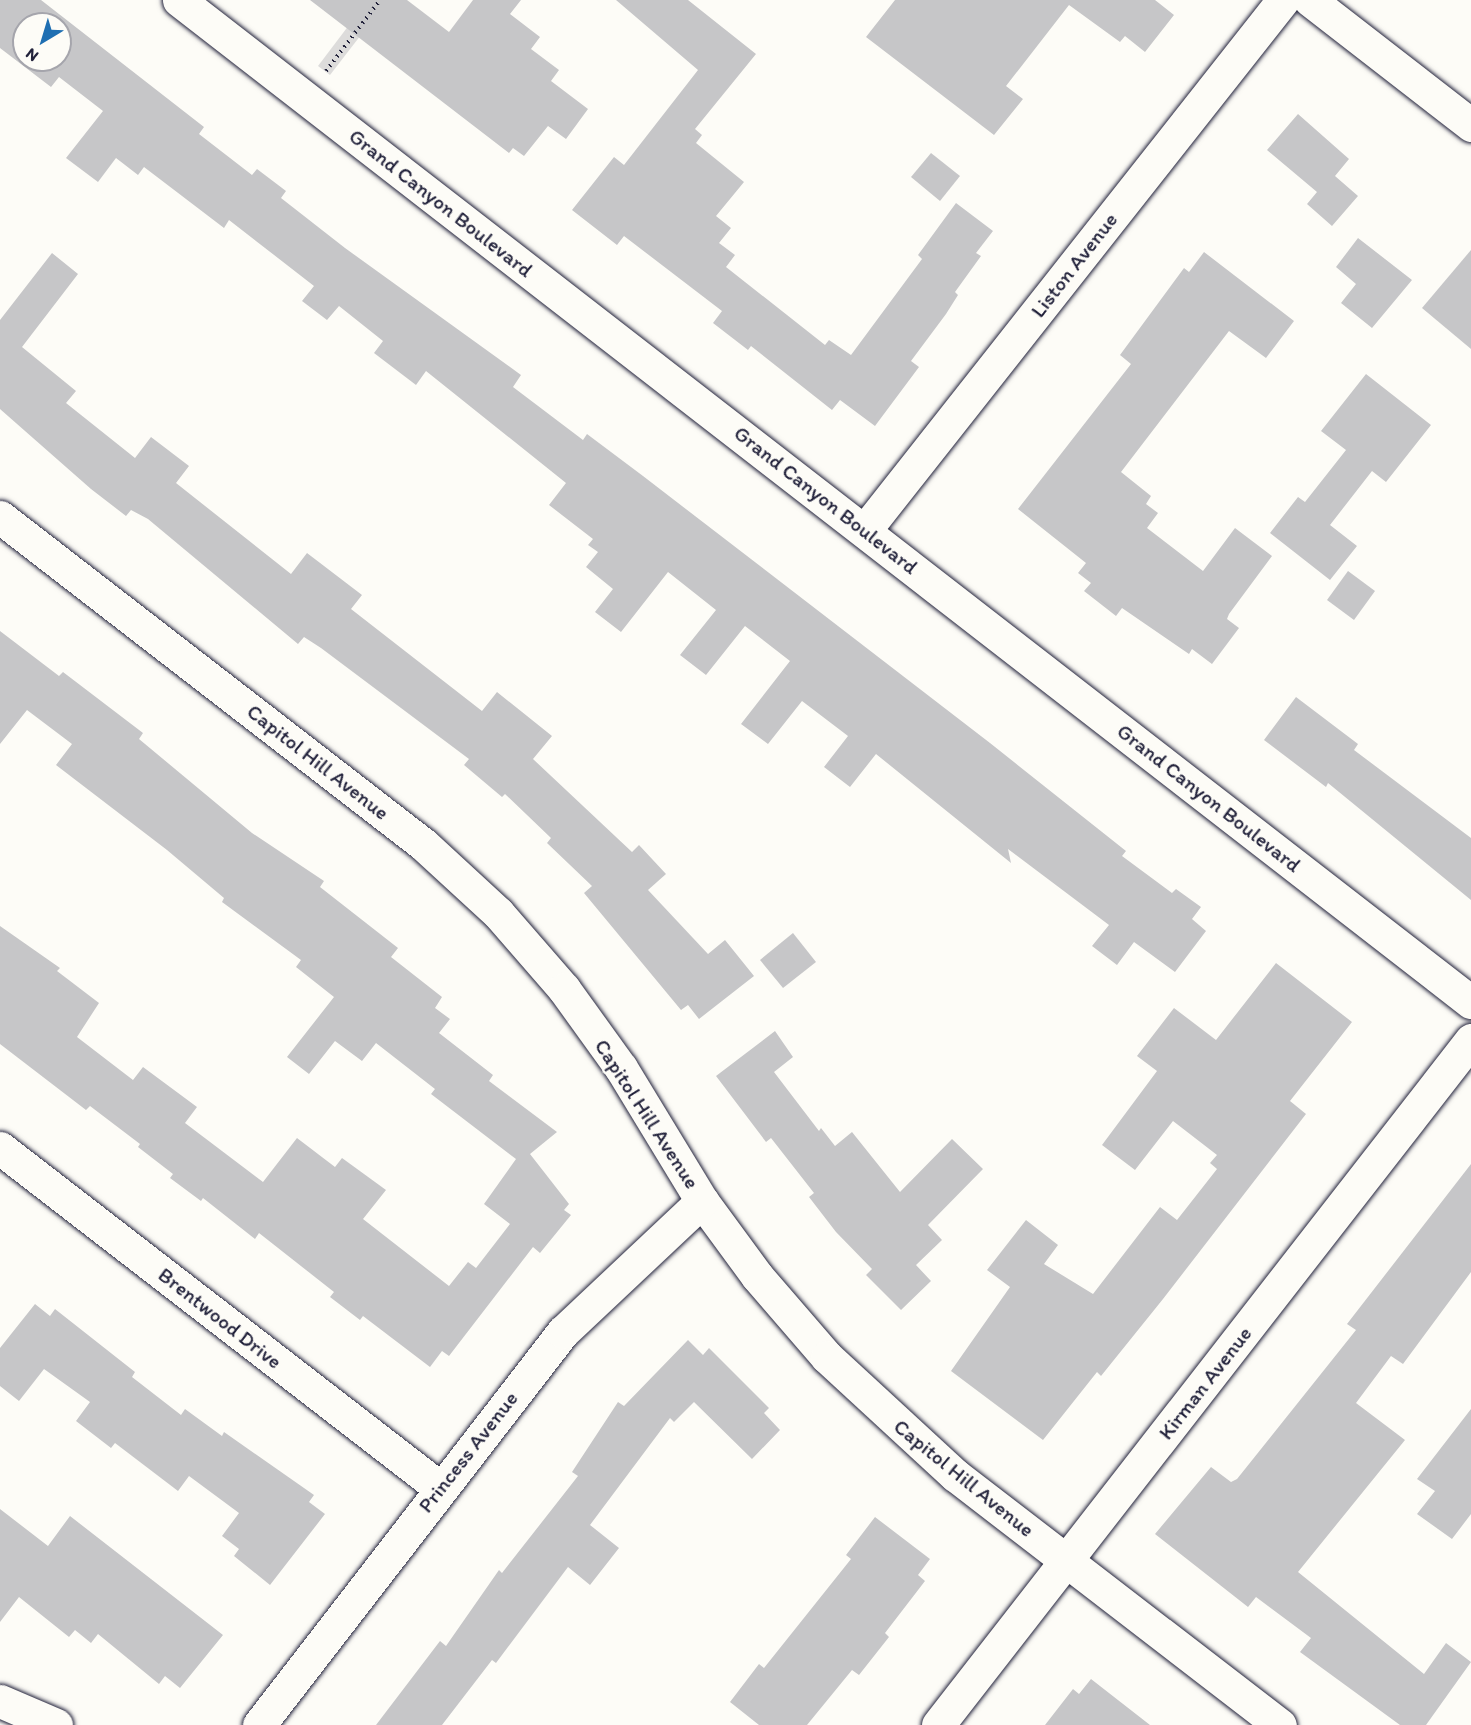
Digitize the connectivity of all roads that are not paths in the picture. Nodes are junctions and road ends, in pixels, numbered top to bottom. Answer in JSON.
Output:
{"nodes":[{"id":1,"x":179,"y":0,"type":"edge"},
{"id":2,"x":1283,"y":0,"type":"edge"},
{"id":3,"x":1310,"y":0,"type":"edge"},
{"id":4,"x":1471,"y":124,"type":"edge"},
{"id":5,"x":0,"y":517,"type":"edge"},
{"id":6,"x":865,"y":530,"type":"junction"},
{"id":7,"x":1471,"y":1002,"type":"edge"},
{"id":8,"x":1471,"y":1040,"type":"edge"},
{"id":9,"x":0,"y":1148,"type":"edge"},
{"id":10,"x":702,"y":1201,"type":"junction"},
{"id":11,"x":440,"y":1488,"type":"junction"},
{"id":12,"x":1067,"y":1561,"type":"junction"},
{"id":13,"x":0,"y":1701,"type":"edge"},
{"id":14,"x":56,"y":1725,"type":"edge"},
{"id":15,"x":259,"y":1725,"type":"edge"},
{"id":16,"x":938,"y":1725,"type":"edge"},
{"id":17,"x":1280,"y":1725,"type":"edge"}],
"edges":[{"from":1,"to":6,"type":"street","name":"Grand Canyon Boulevard"},
{"from":2,"to":6,"type":"street","name":"Liston Avenue"},
{"from":3,"to":4,"type":"street"},
{"from":5,"to":10,"type":"street","name":"Capitol Hill Avenue"},
{"from":6,"to":7,"type":"street","name":"Grand Canyon Boulevard"},
{"from":8,"to":12,"type":"street","name":"Kirman Avenue"},
{"from":9,"to":11,"type":"street","name":"Brentwood Drive"},
{"from":10,"to":11,"type":"street","name":"Princess Avenue"},
{"from":10,"to":12,"type":"street","name":"Capitol Hill Avenue"},
{"from":11,"to":15,"type":"street","name":"Princess Avenue"},
{"from":12,"to":16,"type":"street","name":"Kirman Avenue"},
{"from":12,"to":17,"type":"street","name":"Capitol Hill Avenue"},
{"from":13,"to":14,"type":"street"}]}
